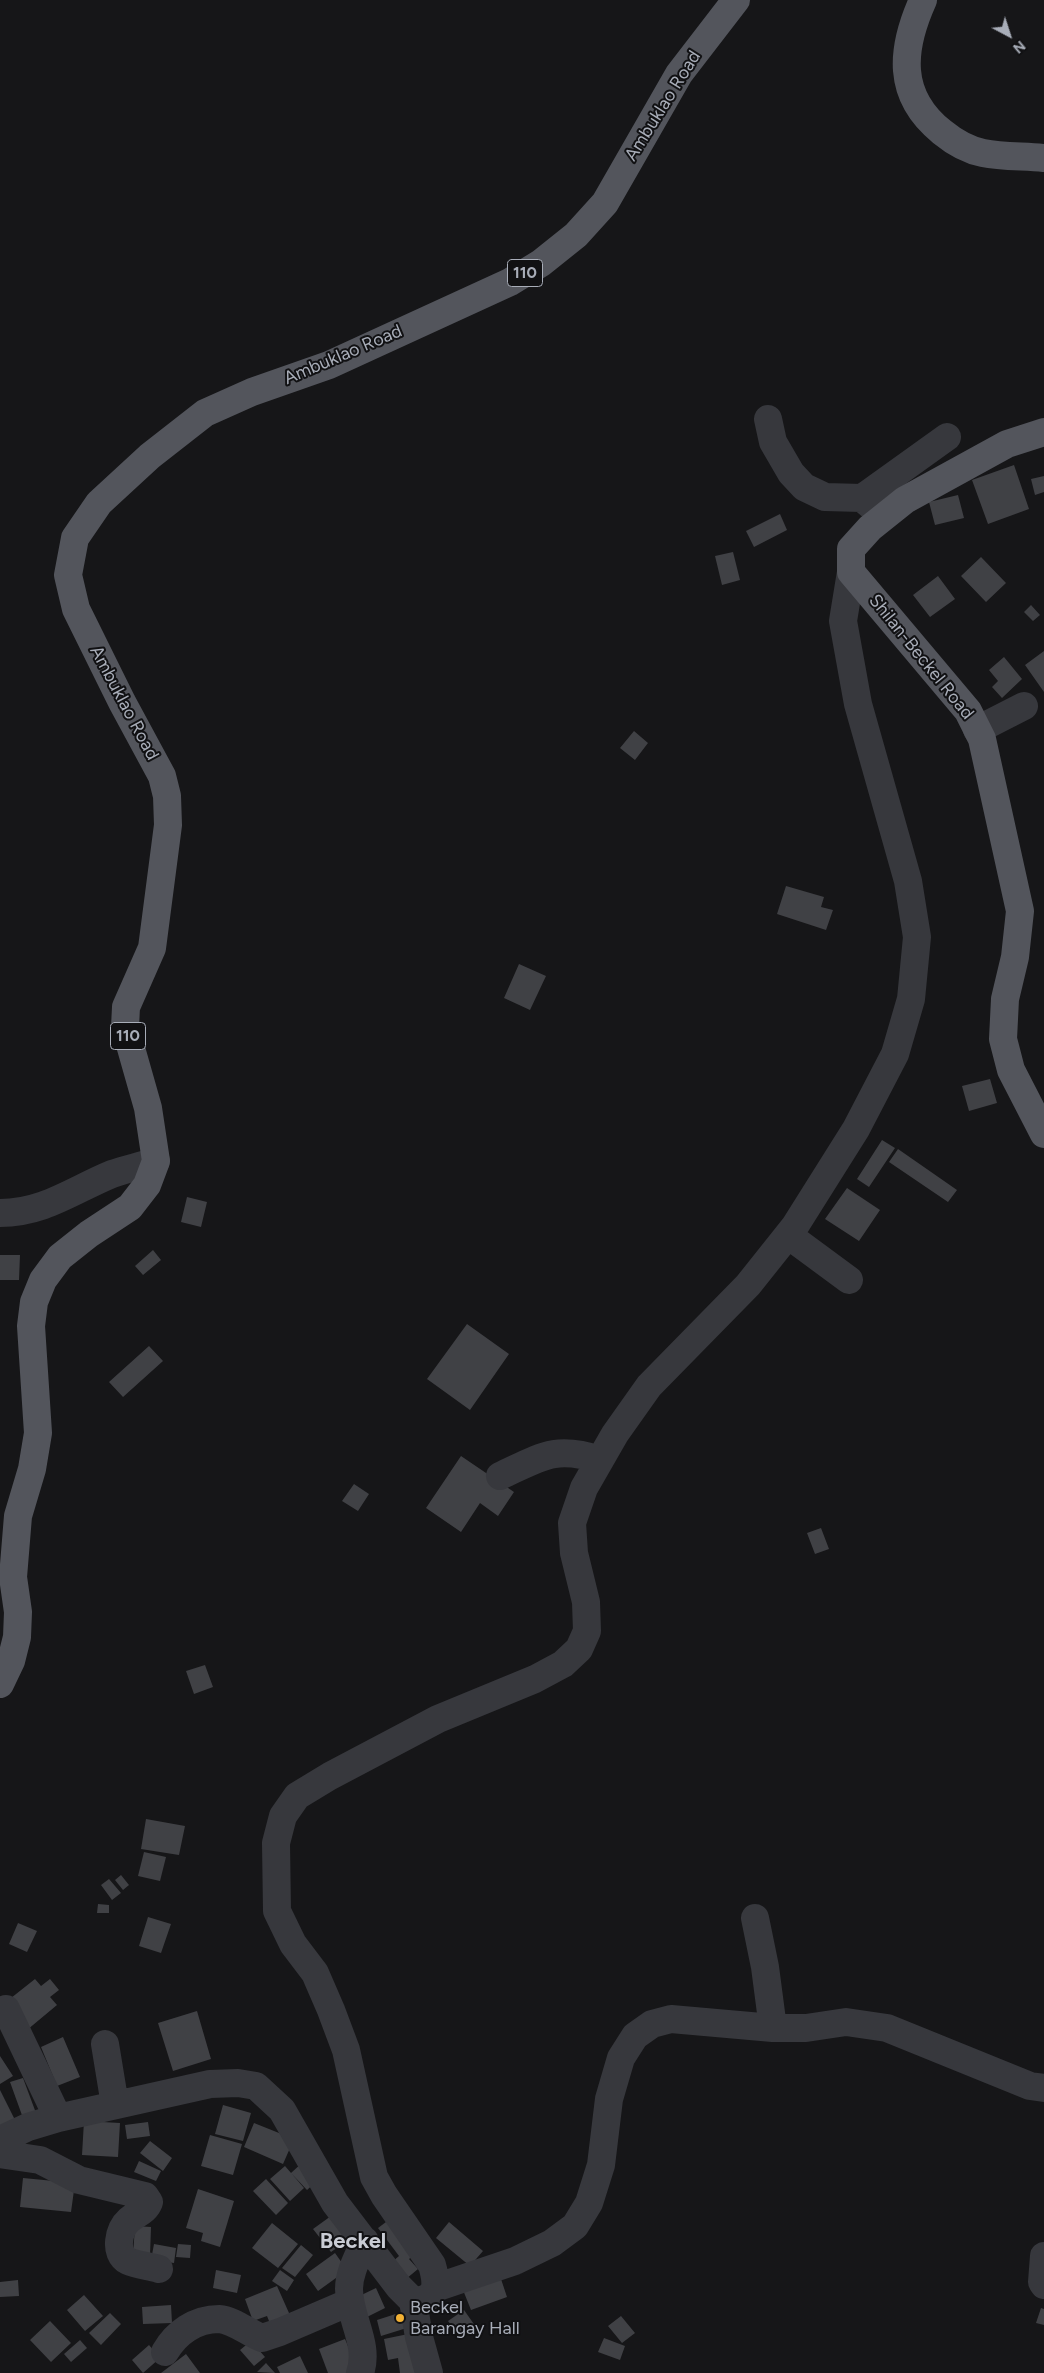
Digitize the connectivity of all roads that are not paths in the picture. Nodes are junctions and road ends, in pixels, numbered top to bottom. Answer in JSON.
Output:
{"nodes":[{"id":1,"x":736,"y":0,"type":"edge"},
{"id":2,"x":922,"y":0,"type":"edge"},
{"id":3,"x":1044,"y":158,"type":"edge"},
{"id":4,"x":768,"y":419,"type":"dead end"},
{"id":5,"x":1044,"y":432,"type":"edge"},
{"id":6,"x":947,"y":437,"type":"dead end"},
{"id":7,"x":862,"y":498,"type":"junction"},
{"id":8,"x":884,"y":517,"type":"junction"},
{"id":9,"x":851,"y":572,"type":"junction"},
{"id":10,"x":1024,"y":706,"type":"dead end"},
{"id":11,"x":977,"y":730,"type":"junction"},
{"id":12,"x":1044,"y":1134,"type":"edge"},
{"id":13,"x":156,"y":1161,"type":"junction"},
{"id":14,"x":0,"y":1213,"type":"edge"},
{"id":15,"x":788,"y":1235,"type":"junction"},
{"id":16,"x":849,"y":1280,"type":"dead end"},
{"id":17,"x":600,"y":1460,"type":"junction"},
{"id":18,"x":500,"y":1476,"type":"dead end"},
{"id":19,"x":0,"y":1684,"type":"edge"},
{"id":20,"x":755,"y":1918,"type":"dead end"},
{"id":21,"x":6,"y":2010,"type":"dead end"},
{"id":22,"x":773,"y":2028,"type":"junction"},
{"id":23,"x":105,"y":2044,"type":"dead end"},
{"id":24,"x":1039,"y":2094,"type":"edge"},
{"id":25,"x":115,"y":2105,"type":"junction"},
{"id":26,"x":58,"y":2118,"type":"junction"},
{"id":27,"x":0,"y":2140,"type":"edge"},
{"id":28,"x":0,"y":2154,"type":"edge"},
{"id":29,"x":365,"y":2242,"type":"junction"},
{"id":30,"x":1044,"y":2256,"type":"edge"},
{"id":31,"x":158,"y":2269,"type":"dead end"},
{"id":32,"x":1044,"y":2285,"type":"edge"},
{"id":33,"x":424,"y":2295,"type":"junction"},
{"id":34,"x":350,"y":2302,"type":"junction"},
{"id":35,"x":420,"y":2337,"type":"junction"},
{"id":36,"x":164,"y":2352,"type":"dead end"},
{"id":37,"x":360,"y":2373,"type":"edge"},
{"id":38,"x":429,"y":2373,"type":"edge"},
{"id":39,"x":443,"y":2373,"type":"edge"}],
"edges":[{"from":1,"to":13,"type":"main road","name":"Ambuklao Road","number":"110"},
{"from":2,"to":3,"type":"main road"},
{"from":4,"to":7,"type":"street"},
{"from":5,"to":8,"type":"main road"},
{"from":6,"to":7,"type":"street"},
{"from":7,"to":8,"type":"street"},
{"from":8,"to":9,"type":"main road"},
{"from":9,"to":11,"type":"main road","name":"Shilan-Beckel Road"},
{"from":9,"to":15,"type":"street"},
{"from":10,"to":11,"type":"street"},
{"from":11,"to":12,"type":"main road","name":"Shilan-Beckel Road"},
{"from":13,"to":14,"type":"street"},
{"from":13,"to":19,"type":"main road","name":"Ambuklao Road","number":"110"},
{"from":15,"to":16,"type":"street"},
{"from":15,"to":17,"type":"street"},
{"from":17,"to":18,"type":"street"},
{"from":17,"to":33,"type":"street"},
{"from":20,"to":22,"type":"street"},
{"from":21,"to":26,"type":"street"},
{"from":22,"to":24,"type":"street"},
{"from":22,"to":33,"type":"street"},
{"from":23,"to":25,"type":"street"},
{"from":25,"to":26,"type":"street"},
{"from":25,"to":29,"type":"street"},
{"from":26,"to":27,"type":"street"},
{"from":28,"to":31,"type":"street"},
{"from":29,"to":33,"type":"street"},
{"from":29,"to":34,"type":"street"},
{"from":30,"to":32,"type":"street"},
{"from":33,"to":35,"type":"street"},
{"from":34,"to":36,"type":"street"},
{"from":34,"to":37,"type":"street"},
{"from":35,"to":38,"type":"street"},
{"from":35,"to":39,"type":"street"}]}
